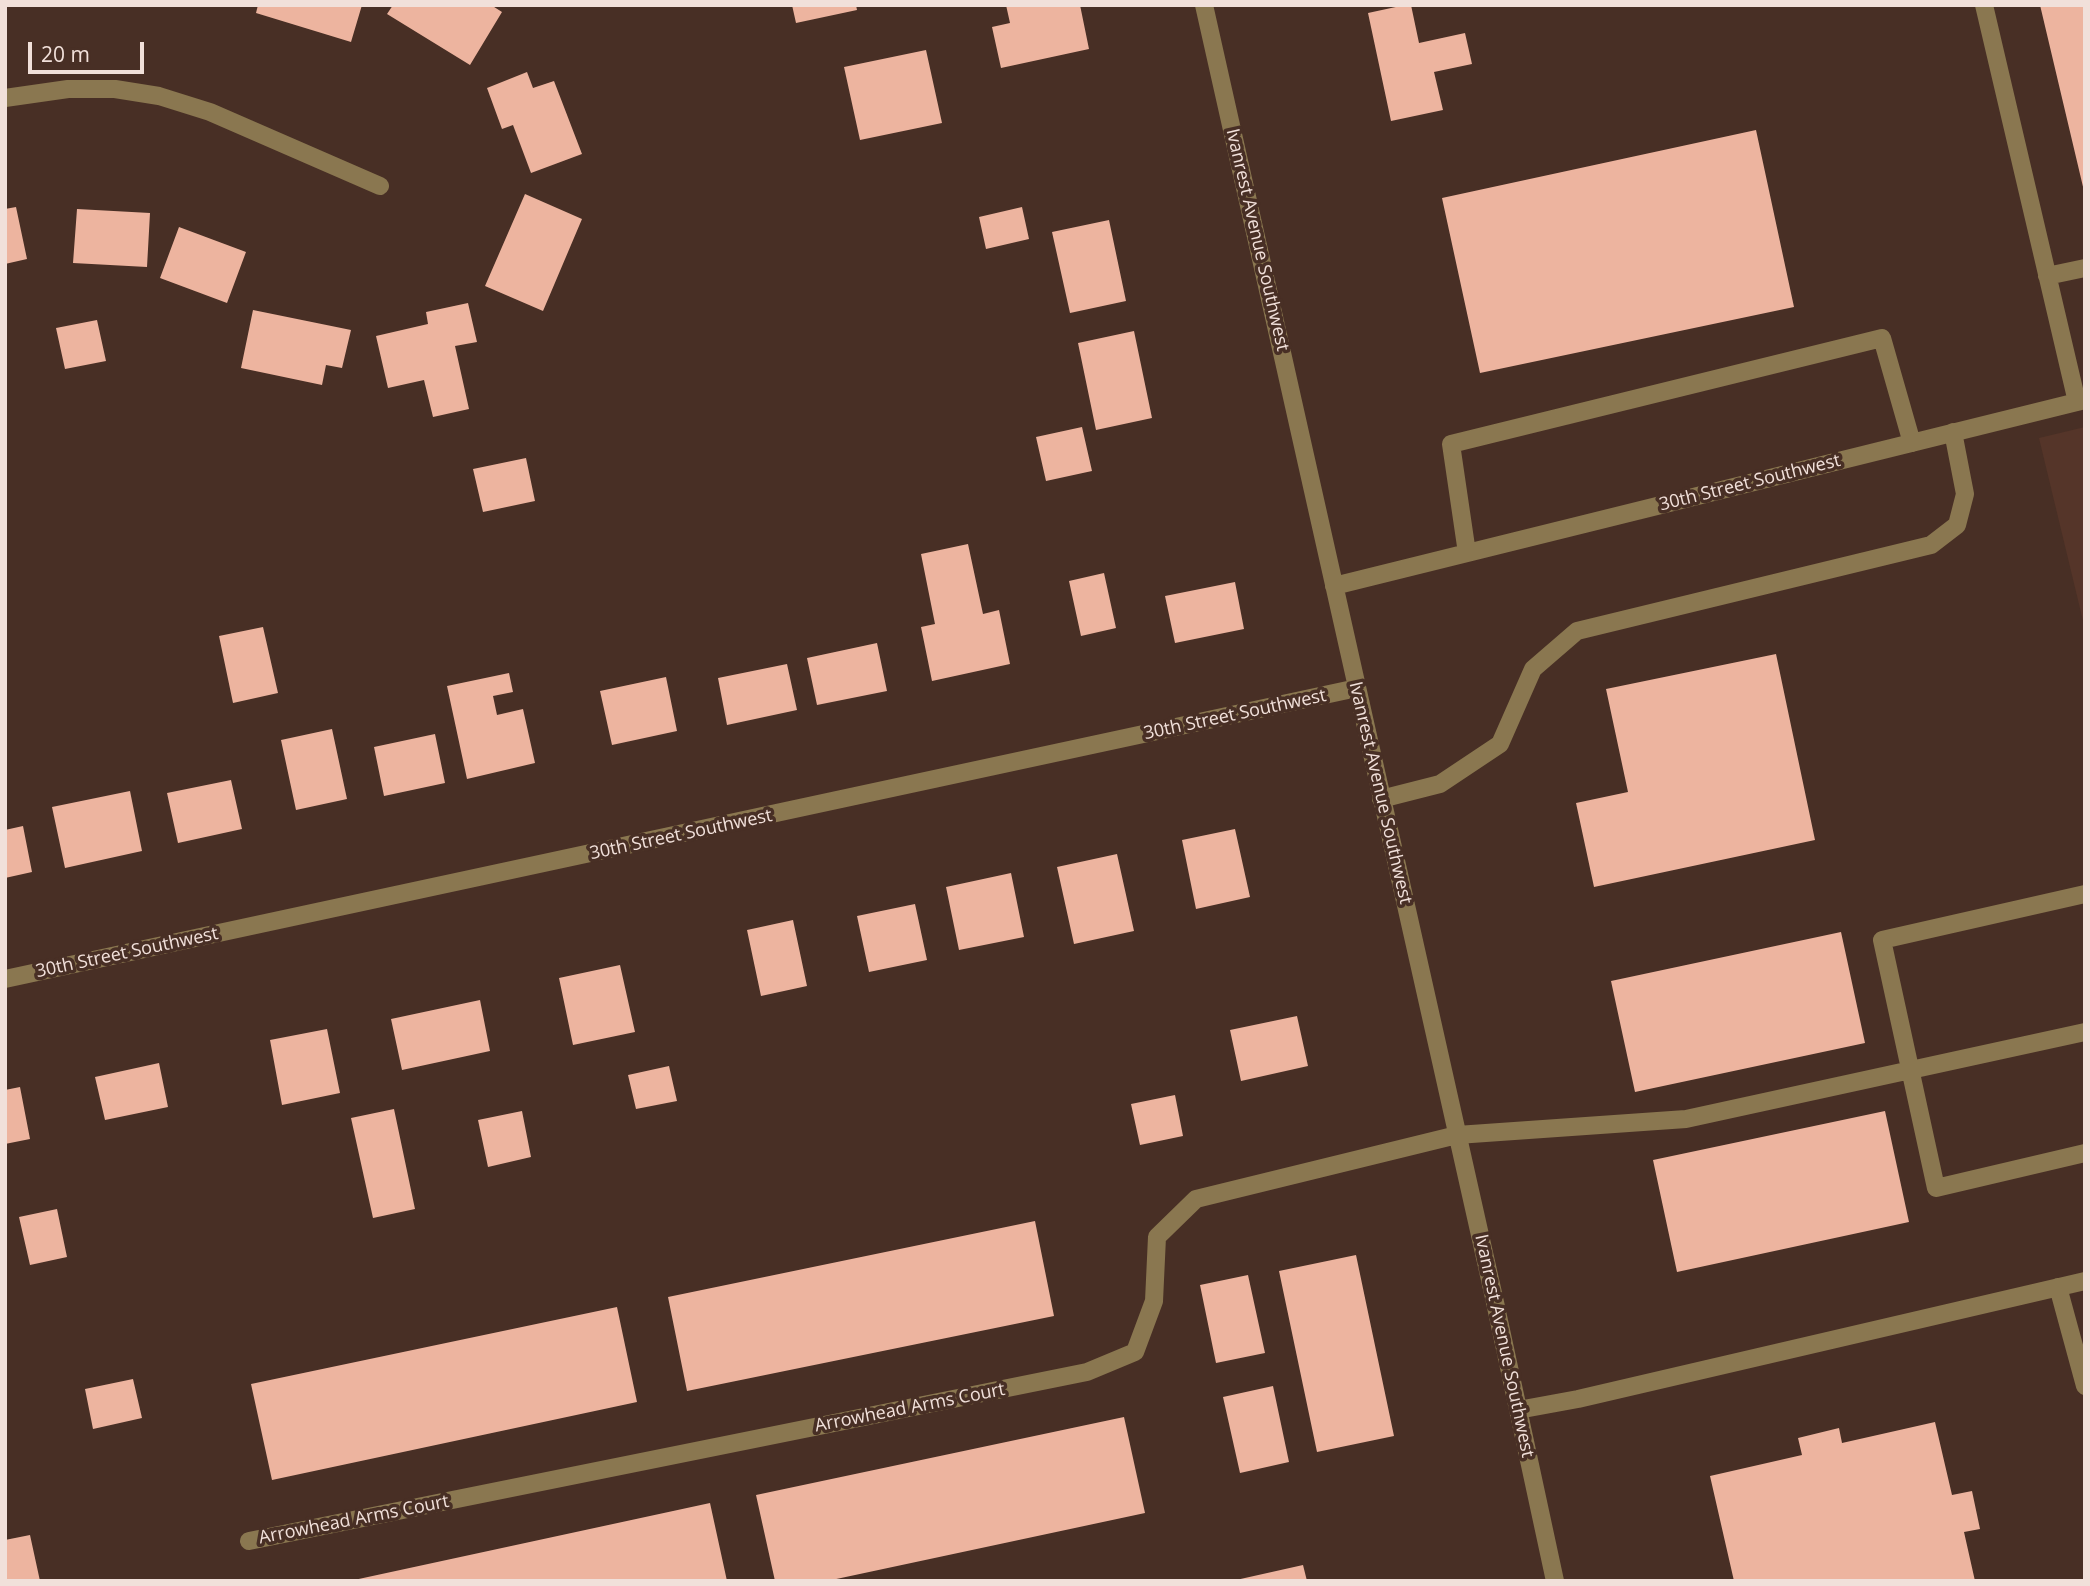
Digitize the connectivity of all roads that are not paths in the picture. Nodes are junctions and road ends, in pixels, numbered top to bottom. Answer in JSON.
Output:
{"nodes":[{"id":1,"x":1204,"y":5,"type":"edge"},
{"id":2,"x":1984,"y":5,"type":"edge"},
{"id":3,"x":5,"y":97,"type":"edge"},
{"id":4,"x":380,"y":186,"type":"dead end"},
{"id":5,"x":2085,"y":268,"type":"edge"},
{"id":6,"x":2047,"y":276,"type":"junction"},
{"id":7,"x":2081,"y":401,"type":"edge"},
{"id":8,"x":1953,"y":432,"type":"junction"},
{"id":9,"x":1912,"y":443,"type":"junction"},
{"id":10,"x":1468,"y":553,"type":"junction"},
{"id":11,"x":1334,"y":586,"type":"junction"},
{"id":12,"x":1357,"y":688,"type":"junction"},
{"id":13,"x":1381,"y":799,"type":"junction"},
{"id":14,"x":2085,"y":894,"type":"edge"},
{"id":15,"x":5,"y":979,"type":"edge"},
{"id":16,"x":2085,"y":1032,"type":"edge"},
{"id":17,"x":1910,"y":1070,"type":"junction"},
{"id":18,"x":1457,"y":1135,"type":"junction"},
{"id":19,"x":2085,"y":1153,"type":"edge"},
{"id":20,"x":2085,"y":1281,"type":"edge"},
{"id":21,"x":2059,"y":1287,"type":"junction"},
{"id":22,"x":2085,"y":1386,"type":"edge"},
{"id":23,"x":1518,"y":1410,"type":"junction"},
{"id":24,"x":249,"y":1541,"type":"dead end"},
{"id":25,"x":1555,"y":1581,"type":"edge"}],
"edges":[{"from":1,"to":11,"type":"street","name":"Ivanrest Avenue Southwest"},
{"from":2,"to":6,"type":"street"},
{"from":3,"to":4,"type":"street"},
{"from":5,"to":6,"type":"street"},
{"from":6,"to":7,"type":"street"},
{"from":7,"to":8,"type":"street","name":"30th Street Southwest"},
{"from":8,"to":9,"type":"street","name":"30th Street Southwest"},
{"from":8,"to":13,"type":"street"},
{"from":9,"to":10,"type":"street","name":"30th Street Southwest"},
{"from":9,"to":10,"type":"street"},
{"from":10,"to":11,"type":"street","name":"30th Street Southwest"},
{"from":11,"to":12,"type":"street","name":"Ivanrest Avenue Southwest"},
{"from":12,"to":13,"type":"street","name":"Ivanrest Avenue Southwest"},
{"from":12,"to":15,"type":"street","name":"30th Street Southwest"},
{"from":13,"to":18,"type":"street","name":"Ivanrest Avenue Southwest"},
{"from":14,"to":17,"type":"street"},
{"from":16,"to":17,"type":"street","name":"Arrowhead Arms Court"},
{"from":17,"to":18,"type":"street","name":"Arrowhead Arms Court"},
{"from":17,"to":19,"type":"street"},
{"from":18,"to":23,"type":"street","name":"Ivanrest Avenue Southwest"},
{"from":18,"to":24,"type":"street","name":"Arrowhead Arms Court"},
{"from":20,"to":21,"type":"street"},
{"from":21,"to":22,"type":"street"},
{"from":21,"to":23,"type":"street"},
{"from":23,"to":25,"type":"street","name":"Ivanrest Avenue Southwest"}]}
